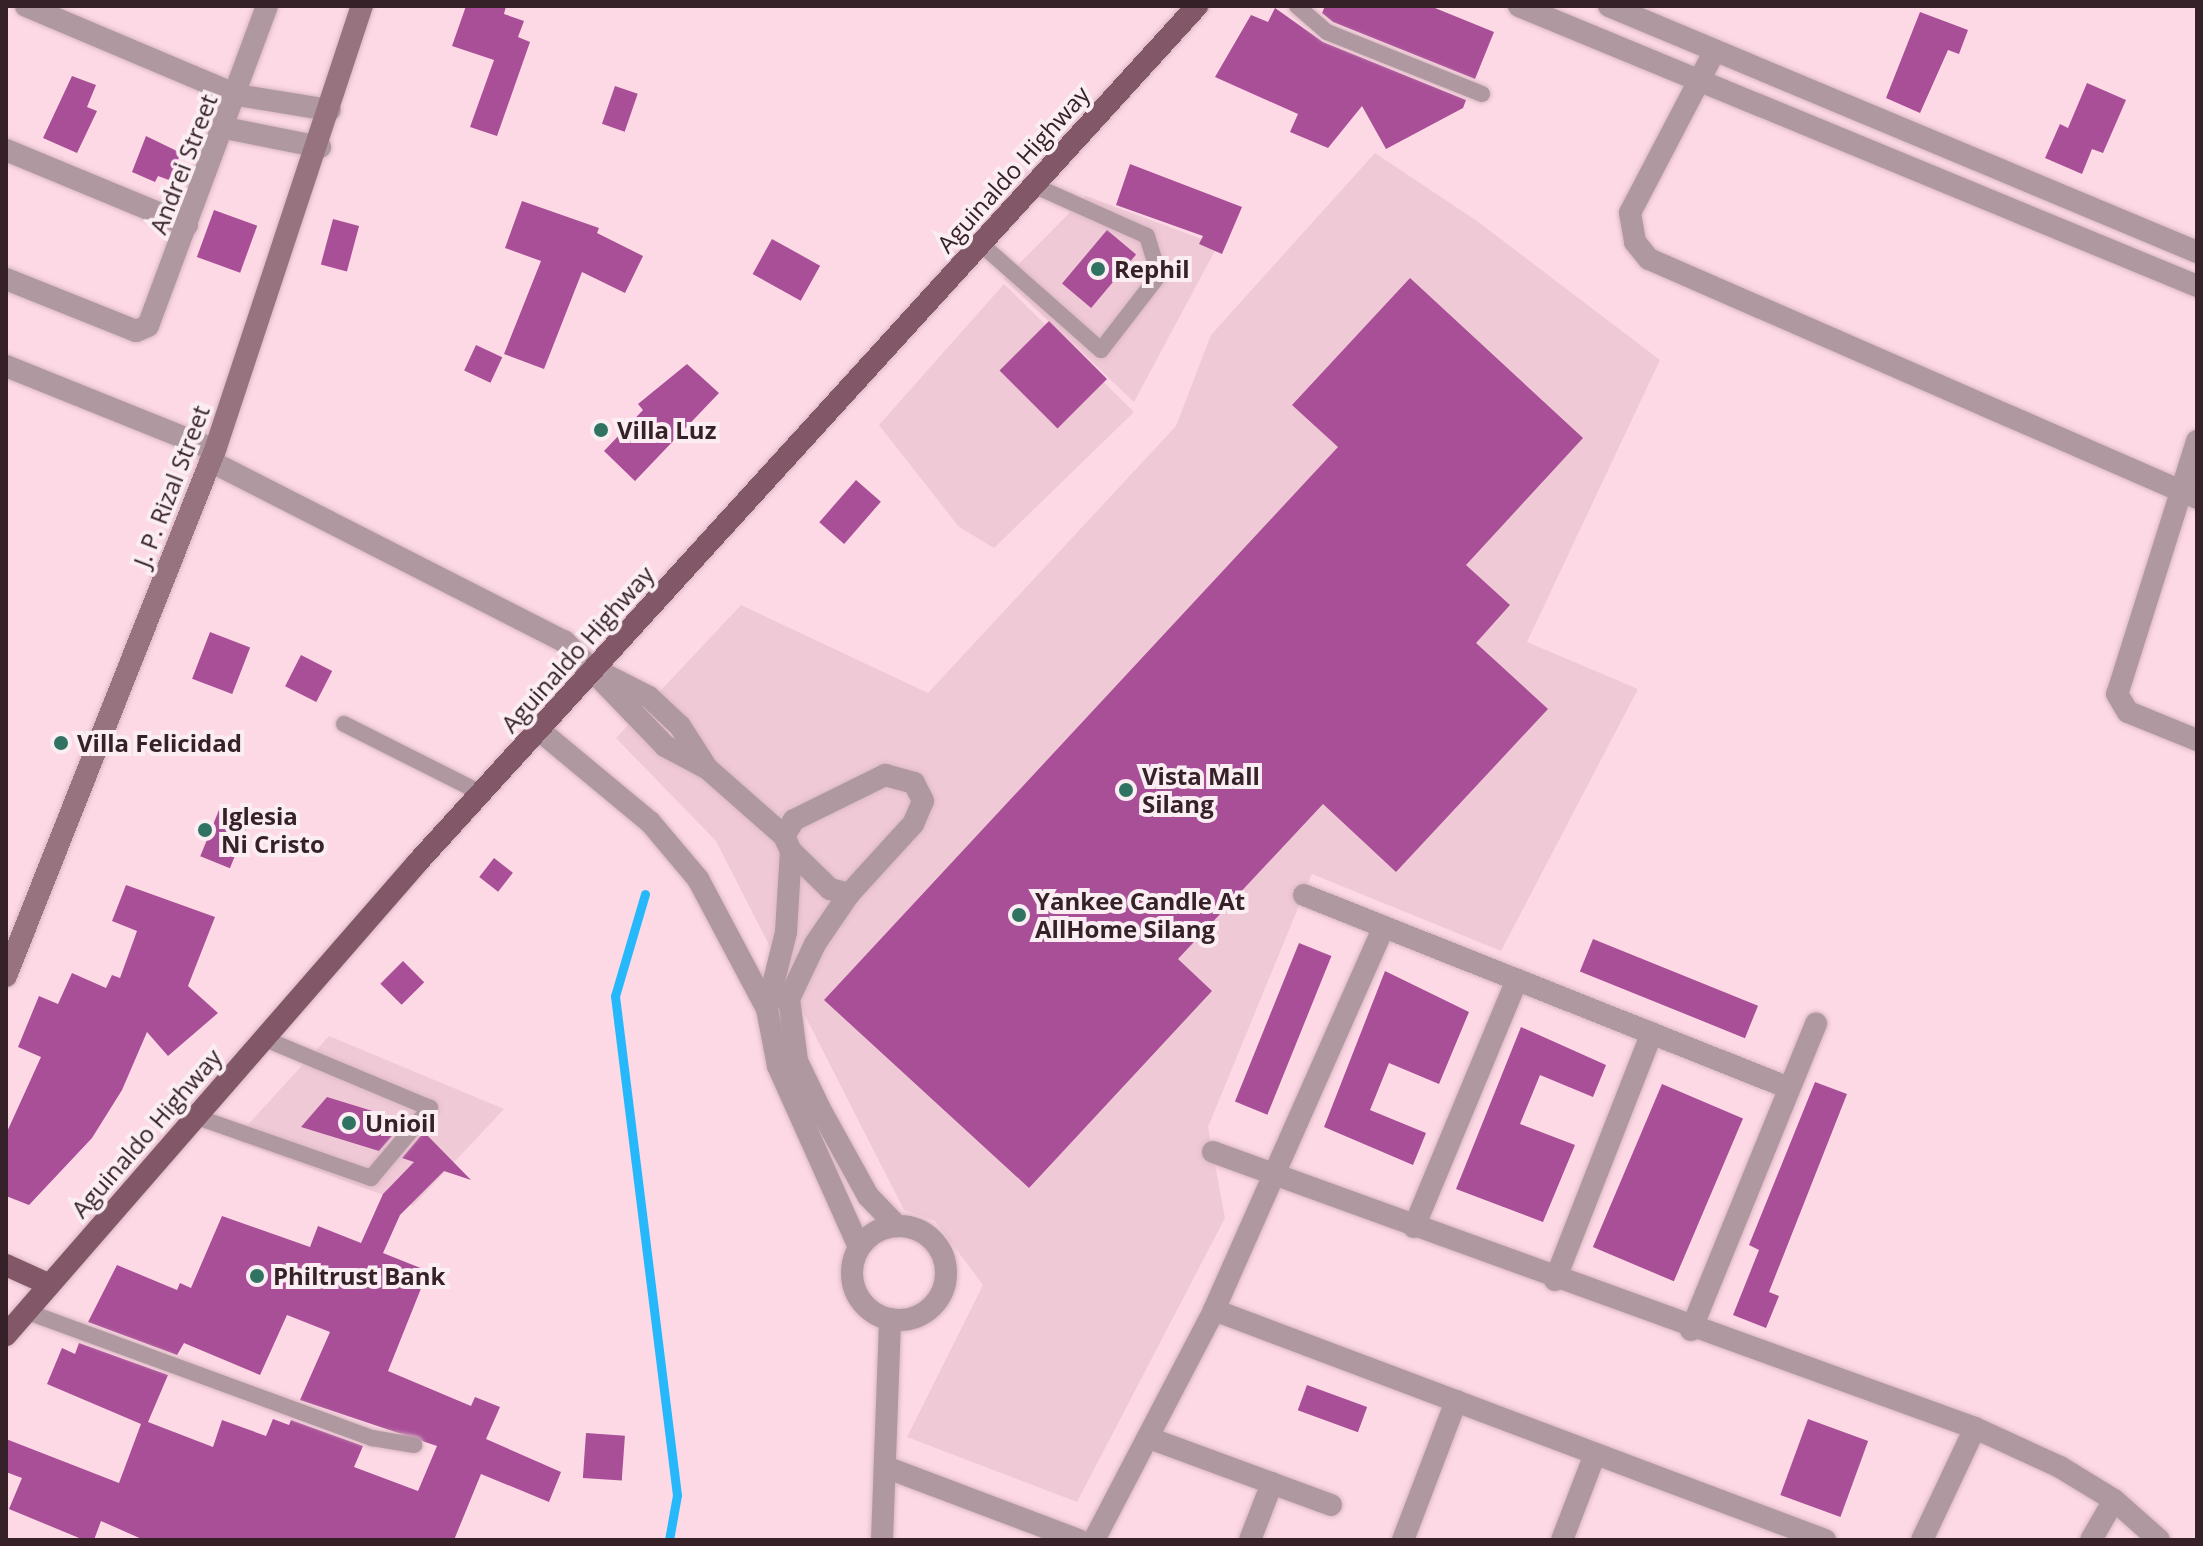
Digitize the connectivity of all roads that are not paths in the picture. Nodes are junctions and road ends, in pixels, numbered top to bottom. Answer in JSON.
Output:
{"nodes":[{"id":1,"x":26,"y":6,"type":"edge"},
{"id":2,"x":267,"y":6,"type":"edge"},
{"id":3,"x":362,"y":6,"type":"edge"},
{"id":4,"x":1197,"y":6,"type":"edge"},
{"id":5,"x":1297,"y":6,"type":"edge"},
{"id":6,"x":1519,"y":6,"type":"edge"},
{"id":7,"x":1609,"y":6,"type":"edge"},
{"id":8,"x":1713,"y":54,"type":"junction"},
{"id":9,"x":1696,"y":84,"type":"junction"},
{"id":10,"x":1482,"y":94,"type":"dead end"},
{"id":11,"x":237,"y":95,"type":"junction"},
{"id":12,"x":330,"y":110,"type":"junction"},
{"id":13,"x":225,"y":128,"type":"junction"},
{"id":14,"x":320,"y":147,"type":"junction"},
{"id":15,"x":6,"y":150,"type":"edge"},
{"id":16,"x":1033,"y":185,"type":"junction"},
{"id":17,"x":187,"y":225,"type":"junction"},
{"id":18,"x":981,"y":244,"type":"junction"},
{"id":19,"x":2197,"y":252,"type":"edge"},
{"id":20,"x":6,"y":279,"type":"edge"},
{"id":21,"x":2197,"y":286,"type":"edge"},
{"id":22,"x":6,"y":366,"type":"edge"},
{"id":23,"x":2197,"y":441,"type":"edge"},
{"id":24,"x":212,"y":456,"type":"junction"},
{"id":25,"x":2190,"y":494,"type":"edge"},
{"id":26,"x":594,"y":669,"type":"junction"},
{"id":27,"x":344,"y":724,"type":"dead end"},
{"id":28,"x":539,"y":730,"type":"junction"},
{"id":29,"x":2197,"y":740,"type":"edge"},
{"id":30,"x":481,"y":793,"type":"junction"},
{"id":31,"x":787,"y":844,"type":"junction"},
{"id":32,"x":849,"y":894,"type":"junction"},
{"id":33,"x":1304,"y":895,"type":"dead end"},
{"id":34,"x":1384,"y":927,"type":"junction"},
{"id":35,"x":6,"y":976,"type":"edge"},
{"id":36,"x":1517,"y":980,"type":"junction"},
{"id":37,"x":767,"y":1009,"type":"junction"},
{"id":38,"x":1816,"y":1023,"type":"dead end"},
{"id":39,"x":1652,"y":1033,"type":"junction"},
{"id":40,"x":263,"y":1038,"type":"junction"},
{"id":41,"x":1789,"y":1088,"type":"junction"},
{"id":42,"x":194,"y":1116,"type":"junction"},
{"id":43,"x":1213,"y":1152,"type":"dead end"},
{"id":44,"x":1278,"y":1176,"type":"junction"},
{"id":45,"x":897,"y":1226,"type":"junction"},
{"id":46,"x":1414,"y":1227,"type":"junction"},
{"id":47,"x":859,"y":1247,"type":"junction"},
{"id":48,"x":6,"y":1265,"type":"edge"},
{"id":49,"x":1555,"y":1280,"type":"junction"},
{"id":50,"x":48,"y":1284,"type":"junction"},
{"id":51,"x":1214,"y":1310,"type":"junction"},
{"id":52,"x":25,"y":1311,"type":"junction"},
{"id":53,"x":890,"y":1319,"type":"junction"},
{"id":54,"x":1691,"y":1330,"type":"junction"},
{"id":55,"x":6,"y":1335,"type":"edge"},
{"id":56,"x":1456,"y":1401,"type":"junction"},
{"id":57,"x":1975,"y":1428,"type":"junction"},
{"id":58,"x":1149,"y":1438,"type":"junction"},
{"id":59,"x":414,"y":1445,"type":"dead end"},
{"id":60,"x":1595,"y":1454,"type":"junction"},
{"id":61,"x":888,"y":1468,"type":"junction"},
{"id":62,"x":1272,"y":1483,"type":"junction"},
{"id":63,"x":2114,"y":1500,"type":"junction"},
{"id":64,"x":1331,"y":1505,"type":"dead end"},
{"id":65,"x":882,"y":1540,"type":"edge"},
{"id":66,"x":1079,"y":1540,"type":"edge"},
{"id":67,"x":1094,"y":1540,"type":"edge"},
{"id":68,"x":1250,"y":1540,"type":"edge"},
{"id":69,"x":1403,"y":1540,"type":"edge"},
{"id":70,"x":1562,"y":1540,"type":"edge"},
{"id":71,"x":1825,"y":1540,"type":"edge"},
{"id":72,"x":1922,"y":1540,"type":"edge"},
{"id":73,"x":2091,"y":1540,"type":"edge"},
{"id":74,"x":2159,"y":1540,"type":"edge"}],
"edges":[{"from":1,"to":11,"type":"street"},
{"from":2,"to":11,"type":"street","name":"Andrei Street"},
{"from":3,"to":12,"type":"main road","name":"J. P. Rizal Street"},
{"from":4,"to":16,"type":"main road","name":"Aguinaldo Highway"},
{"from":5,"to":10,"type":"lane"},
{"from":6,"to":9,"type":"street"},
{"from":7,"to":8,"type":"street"},
{"from":8,"to":9,"type":"street"},
{"from":8,"to":19,"type":"street"},
{"from":9,"to":21,"type":"street"},
{"from":9,"to":25,"type":"street"},
{"from":11,"to":12,"type":"street"},
{"from":11,"to":13,"type":"street","name":"Andrei Street"},
{"from":12,"to":14,"type":"main road","name":"J. P. Rizal Street"},
{"from":13,"to":14,"type":"street"},
{"from":13,"to":17,"type":"street","name":"Andrei Street"},
{"from":14,"to":24,"type":"main road","name":"J. P. Rizal Street"},
{"from":15,"to":17,"type":"street"},
{"from":16,"to":18,"type":"main road","name":"Aguinaldo Highway"},
{"from":16,"to":18,"type":"lane"},
{"from":17,"to":20,"type":"street","name":"Andrei Street"},
{"from":18,"to":26,"type":"main road","name":"Aguinaldo Highway"},
{"from":22,"to":24,"type":"street"},
{"from":23,"to":25,"type":"street"},
{"from":24,"to":26,"type":"street"},
{"from":24,"to":35,"type":"main road","name":"J. P. Rizal Street"},
{"from":25,"to":29,"type":"street"},
{"from":26,"to":28,"type":"main road","name":"Aguinaldo Highway"},
{"from":26,"to":31,"type":"street"},
{"from":27,"to":30,"type":"lane"},
{"from":28,"to":30,"type":"main road","name":"Aguinaldo Highway"},
{"from":28,"to":37,"type":"street"},
{"from":30,"to":40,"type":"main road","name":"Aguinaldo Highway"},
{"from":31,"to":32,"type":"street"},
{"from":31,"to":32,"type":"street"},
{"from":31,"to":37,"type":"street"},
{"from":32,"to":45,"type":"street"},
{"from":33,"to":34,"type":"street"},
{"from":34,"to":36,"type":"street"},
{"from":34,"to":44,"type":"street"},
{"from":36,"to":39,"type":"street"},
{"from":36,"to":46,"type":"street"},
{"from":37,"to":47,"type":"street"},
{"from":38,"to":41,"type":"street"},
{"from":39,"to":41,"type":"street"},
{"from":39,"to":49,"type":"street"},
{"from":40,"to":42,"type":"main road","name":"Aguinaldo Highway"},
{"from":40,"to":42,"type":"lane"},
{"from":41,"to":54,"type":"street"},
{"from":42,"to":50,"type":"main road","name":"Aguinaldo Highway"},
{"from":43,"to":44,"type":"street"},
{"from":44,"to":46,"type":"street"},
{"from":44,"to":51,"type":"street"},
{"from":45,"to":47,"type":"street"},
{"from":45,"to":53,"type":"street"},
{"from":46,"to":49,"type":"street"},
{"from":47,"to":53,"type":"street"},
{"from":48,"to":50,"type":"main road"},
{"from":49,"to":54,"type":"street"},
{"from":50,"to":52,"type":"main road","name":"Aguinaldo Highway"},
{"from":51,"to":56,"type":"street"},
{"from":51,"to":58,"type":"street"},
{"from":52,"to":55,"type":"main road","name":"Aguinaldo Highway"},
{"from":52,"to":59,"type":"lane"},
{"from":53,"to":61,"type":"street"},
{"from":54,"to":57,"type":"street"},
{"from":56,"to":60,"type":"street"},
{"from":56,"to":69,"type":"street"},
{"from":57,"to":63,"type":"street"},
{"from":57,"to":72,"type":"street"},
{"from":58,"to":62,"type":"street"},
{"from":58,"to":67,"type":"street"},
{"from":60,"to":70,"type":"street"},
{"from":60,"to":71,"type":"street"},
{"from":61,"to":65,"type":"street"},
{"from":61,"to":66,"type":"street"},
{"from":62,"to":64,"type":"street"},
{"from":62,"to":68,"type":"street"},
{"from":63,"to":73,"type":"street"},
{"from":63,"to":74,"type":"street"}]}
